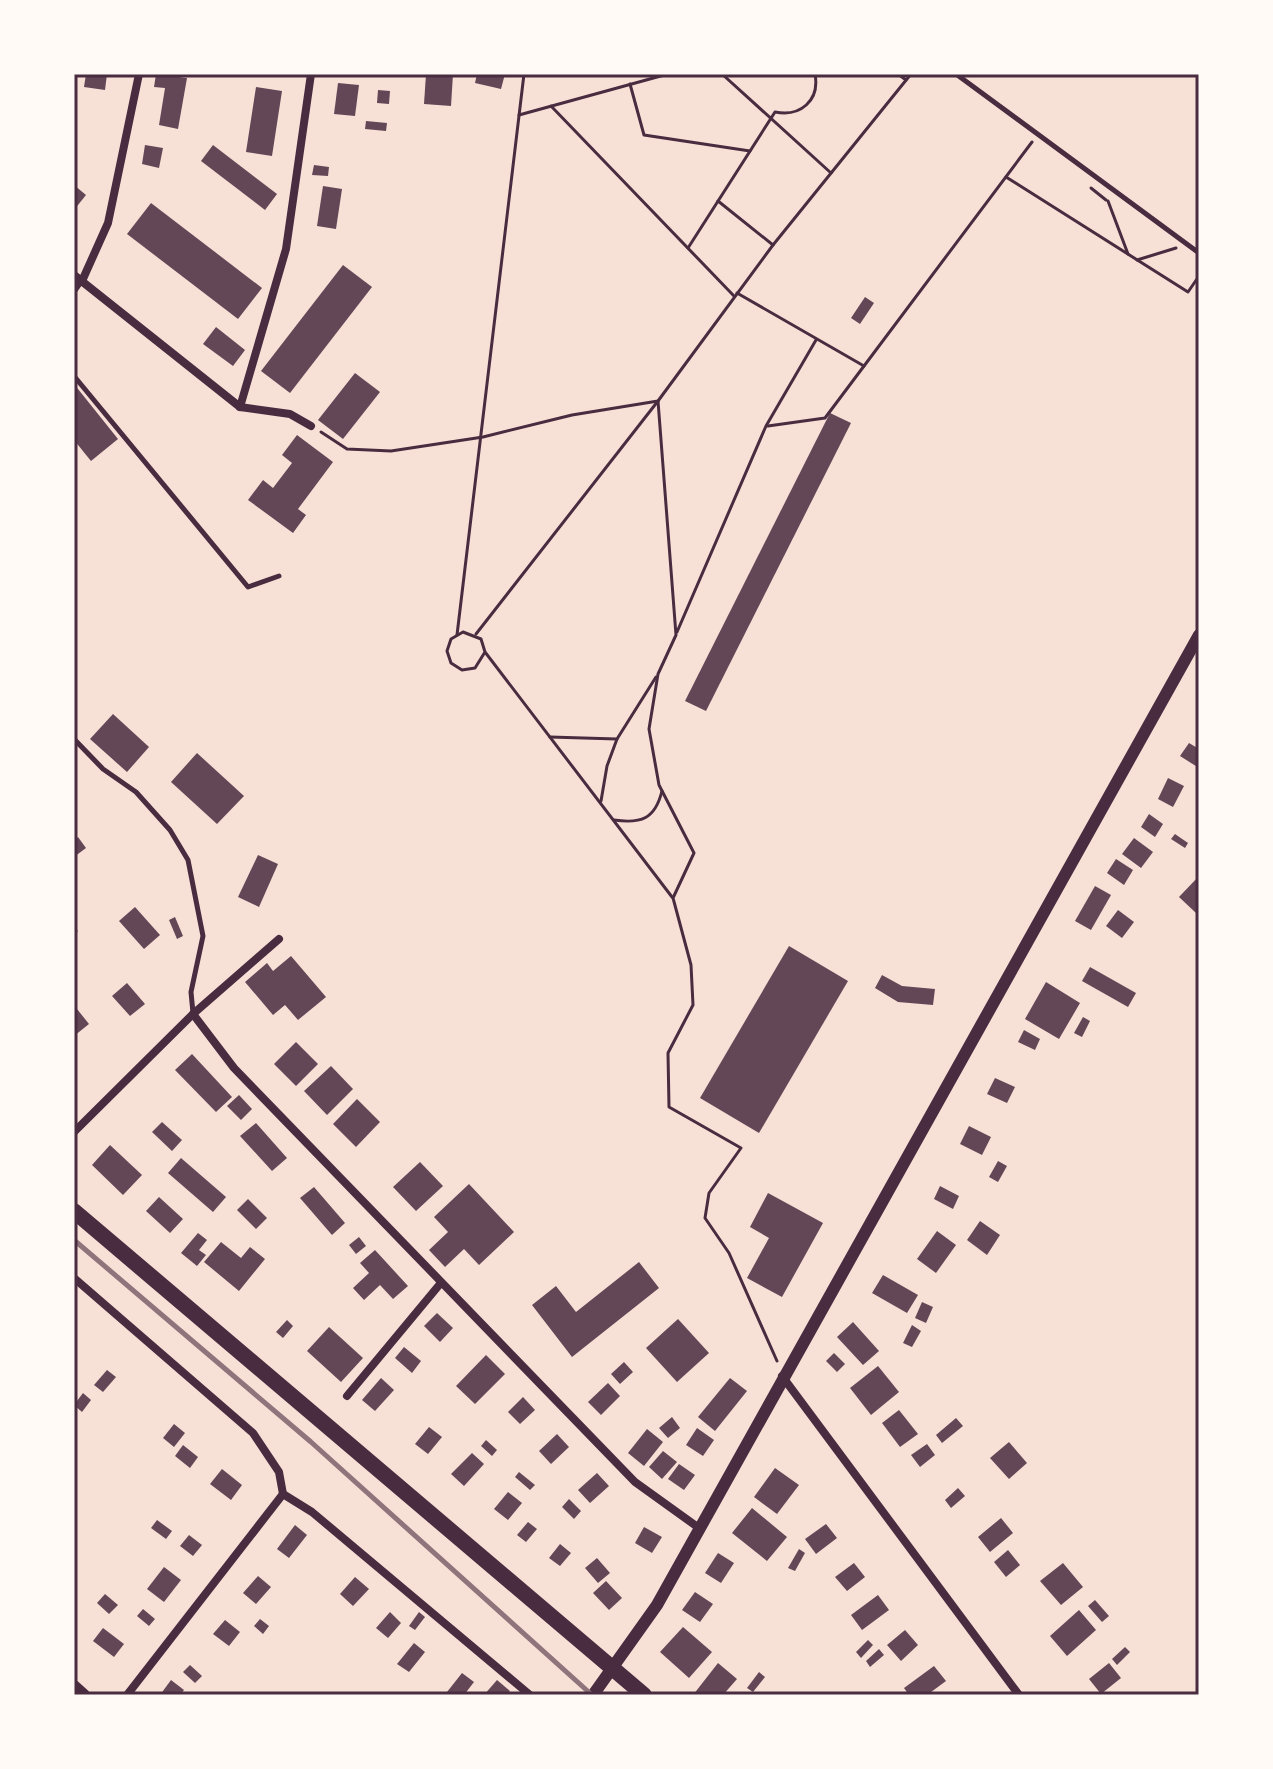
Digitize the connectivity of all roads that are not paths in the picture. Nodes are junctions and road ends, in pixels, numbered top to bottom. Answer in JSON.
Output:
{"nodes":[{"id":1,"x":139,"y":74,"type":"edge"},
{"id":2,"x":311,"y":74,"type":"edge"},
{"id":3,"x":956,"y":74,"type":"edge"},
{"id":4,"x":1199,"y":253,"type":"edge"},
{"id":5,"x":74,"y":275,"type":"edge"},
{"id":6,"x":82,"y":281,"type":"junction"},
{"id":7,"x":74,"y":292,"type":"edge"},
{"id":8,"x":74,"y":376,"type":"edge"},
{"id":9,"x":240,"y":407,"type":"junction"},
{"id":10,"x":311,"y":426,"type":"road end"},
{"id":11,"x":279,"y":576,"type":"dead end"},
{"id":12,"x":1199,"y":635,"type":"edge"},
{"id":13,"x":74,"y":739,"type":"edge"},
{"id":14,"x":279,"y":939,"type":"dead end"},
{"id":15,"x":193,"y":1014,"type":"junction"},
{"id":16,"x":74,"y":1132,"type":"edge"},
{"id":17,"x":74,"y":1211,"type":"edge"},
{"id":18,"x":74,"y":1278,"type":"edge"},
{"id":19,"x":440,"y":1284,"type":"junction"},
{"id":20,"x":782,"y":1376,"type":"junction"},
{"id":21,"x":347,"y":1396,"type":"dead end"},
{"id":22,"x":283,"y":1494,"type":"junction"},
{"id":23,"x":699,"y":1528,"type":"junction"},
{"id":24,"x":613,"y":1669,"type":"junction"},
{"id":25,"x":74,"y":1686,"type":"edge"},
{"id":26,"x":84,"y":1695,"type":"edge"},
{"id":27,"x":127,"y":1695,"type":"edge"},
{"id":28,"x":530,"y":1695,"type":"edge"},
{"id":29,"x":593,"y":1695,"type":"edge"},
{"id":30,"x":644,"y":1695,"type":"edge"},
{"id":31,"x":1019,"y":1695,"type":"edge"}],
"edges":[{"from":1,"to":6,"type":"street"},
{"from":2,"to":9,"type":"street"},
{"from":3,"to":4,"type":"lane"},
{"from":5,"to":6,"type":"street"},
{"from":6,"to":7,"type":"lane"},
{"from":6,"to":9,"type":"street"},
{"from":8,"to":11,"type":"lane"},
{"from":9,"to":10,"type":"street"},
{"from":12,"to":20,"type":"street"},
{"from":13,"to":15,"type":"lane"},
{"from":14,"to":15,"type":"street"},
{"from":15,"to":16,"type":"street"},
{"from":15,"to":19,"type":"street"},
{"from":17,"to":24,"type":"main road"},
{"from":18,"to":22,"type":"street"},
{"from":19,"to":21,"type":"street"},
{"from":19,"to":23,"type":"street"},
{"from":20,"to":23,"type":"street"},
{"from":20,"to":31,"type":"street"},
{"from":22,"to":27,"type":"street"},
{"from":22,"to":28,"type":"street"},
{"from":23,"to":24,"type":"street"},
{"from":24,"to":29,"type":"street"},
{"from":24,"to":30,"type":"main road"},
{"from":25,"to":26,"type":"street"}]}
